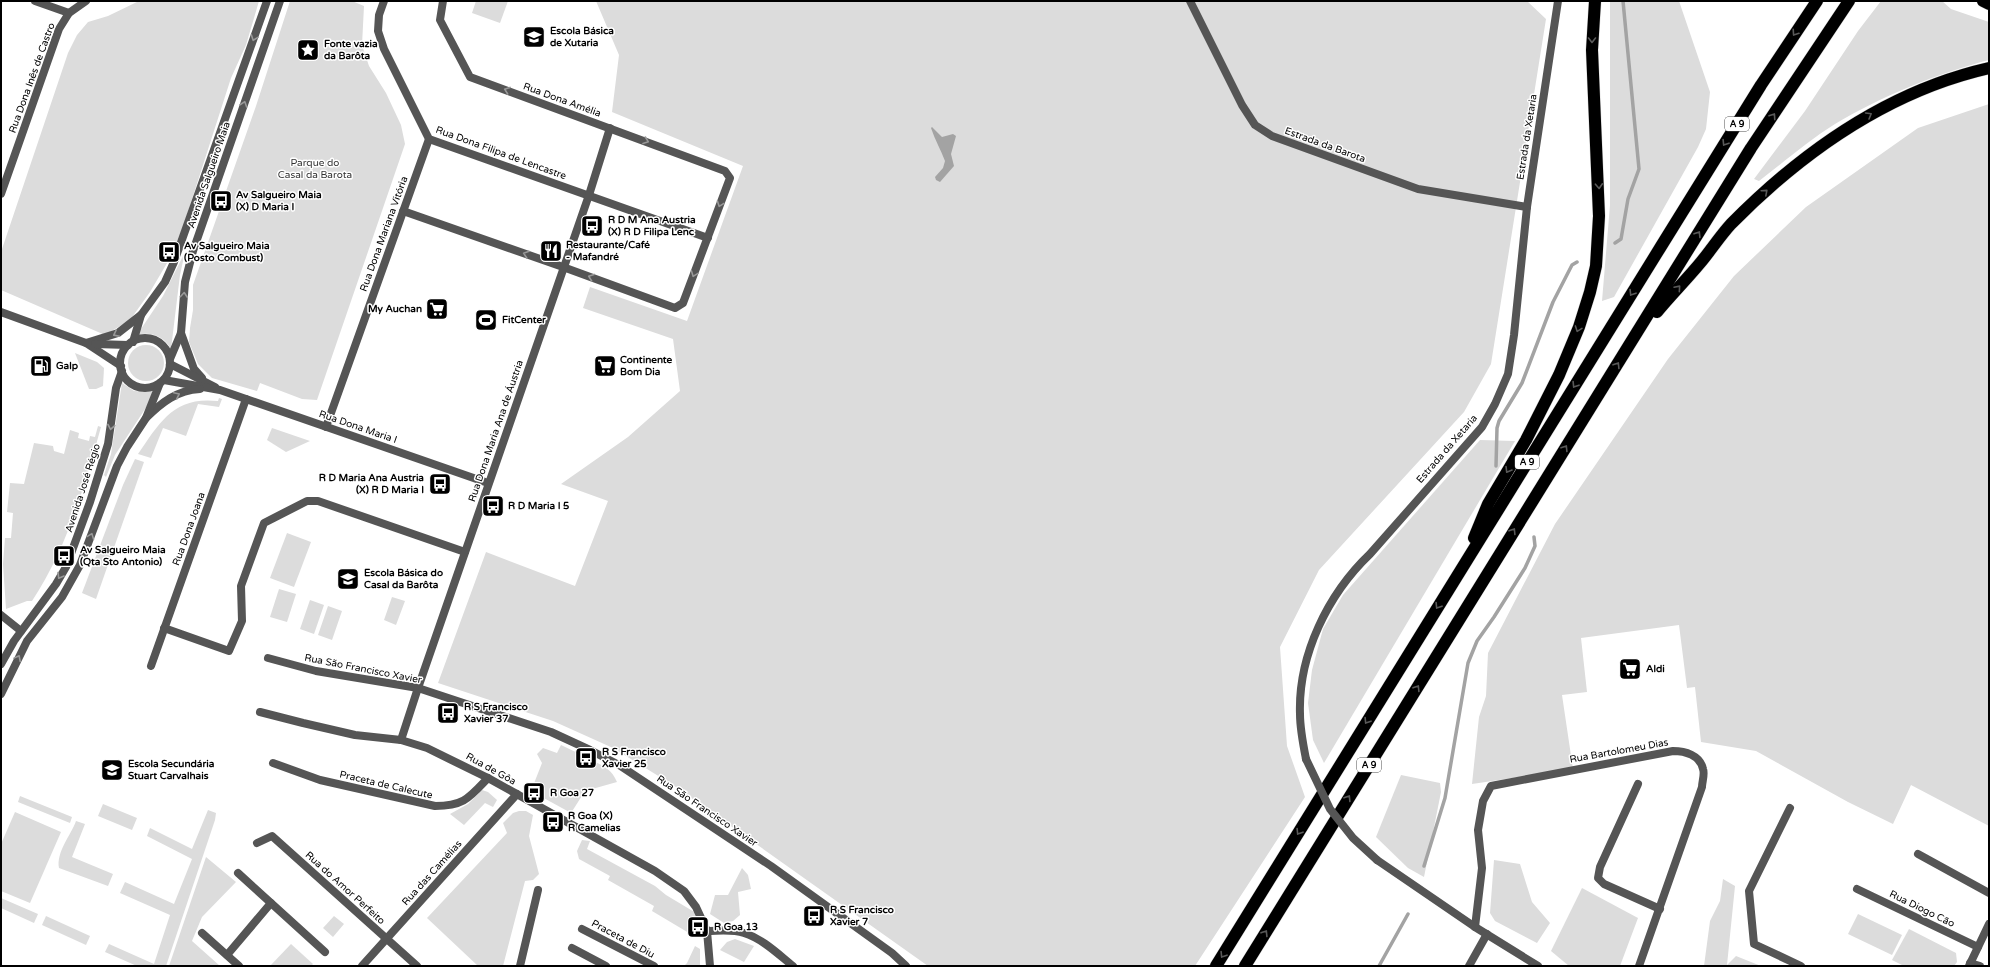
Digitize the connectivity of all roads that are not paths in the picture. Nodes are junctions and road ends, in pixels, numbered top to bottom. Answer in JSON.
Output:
{"nodes":[{"id":1,"x":35,"y":1,"type":"edge"},
{"id":2,"x":86,"y":1,"type":"edge"},
{"id":3,"x":267,"y":1,"type":"edge"},
{"id":4,"x":280,"y":1,"type":"edge"},
{"id":5,"x":384,"y":1,"type":"edge"},
{"id":6,"x":443,"y":1,"type":"edge"},
{"id":7,"x":1190,"y":1,"type":"edge"},
{"id":8,"x":1558,"y":1,"type":"edge"},
{"id":9,"x":1595,"y":1,"type":"edge"},
{"id":10,"x":1817,"y":1,"type":"edge"},
{"id":11,"x":1849,"y":1,"type":"edge"},
{"id":12,"x":1983,"y":1,"type":"edge"},
{"id":13,"x":1989,"y":4,"type":"edge"},
{"id":14,"x":69,"y":13,"type":"junction"},
{"id":15,"x":1989,"y":68,"type":"edge"},
{"id":16,"x":610,"y":128,"type":"junction"},
{"id":17,"x":429,"y":139,"type":"junction"},
{"id":18,"x":1,"y":192,"type":"edge"},
{"id":19,"x":589,"y":195,"type":"junction"},
{"id":20,"x":1527,"y":208,"type":"junction"},
{"id":21,"x":403,"y":211,"type":"junction"},
{"id":22,"x":708,"y":238,"type":"junction"},
{"id":23,"x":563,"y":267,"type":"junction"},
{"id":24,"x":1,"y":312,"type":"edge"},
{"id":25,"x":141,"y":315,"type":"junction"},
{"id":26,"x":181,"y":333,"type":"junction"},
{"id":27,"x":1634,"y":338,"type":"junction"},
{"id":28,"x":86,"y":343,"type":"junction"},
{"id":29,"x":130,"y":343,"type":"junction"},
{"id":30,"x":170,"y":361,"type":"junction"},
{"id":31,"x":121,"y":368,"type":"junction"},
{"id":32,"x":162,"y":381,"type":"junction"},
{"id":33,"x":205,"y":381,"type":"junction"},
{"id":34,"x":220,"y":390,"type":"junction"},
{"id":35,"x":246,"y":399,"type":"junction"},
{"id":36,"x":146,"y":418,"type":"junction"},
{"id":37,"x":326,"y":427,"type":"junction"},
{"id":38,"x":488,"y":483,"type":"junction"},
{"id":39,"x":464,"y":552,"type":"junction"},
{"id":40,"x":1459,"y":573,"type":"junction"},
{"id":41,"x":1,"y":615,"type":"edge"},
{"id":42,"x":164,"y":628,"type":"junction"},
{"id":43,"x":21,"y":631,"type":"junction"},
{"id":44,"x":268,"y":658,"type":"dead end"},
{"id":45,"x":1,"y":664,"type":"edge"},
{"id":46,"x":151,"y":666,"type":"dead end"},
{"id":47,"x":418,"y":688,"type":"junction"},
{"id":48,"x":1,"y":694,"type":"edge"},
{"id":49,"x":260,"y":712,"type":"dead end"},
{"id":50,"x":401,"y":740,"type":"junction"},
{"id":51,"x":273,"y":763,"type":"dead end"},
{"id":52,"x":488,"y":778,"type":"junction"},
{"id":53,"x":1638,"y":784,"type":"dead end"},
{"id":54,"x":517,"y":794,"type":"junction"},
{"id":55,"x":1790,"y":808,"type":"dead end"},
{"id":56,"x":257,"y":842,"type":"dead end"},
{"id":57,"x":1918,"y":854,"type":"dead end"},
{"id":58,"x":238,"y":873,"type":"dead end"},
{"id":59,"x":1857,"y":889,"type":"dead end"},
{"id":60,"x":538,"y":890,"type":"dead end"},
{"id":61,"x":1989,"y":893,"type":"edge"},
{"id":62,"x":271,"y":903,"type":"junction"},
{"id":63,"x":1660,"y":909,"type":"junction"},
{"id":64,"x":1989,"y":924,"type":"edge"},
{"id":65,"x":1475,"y":927,"type":"junction"},
{"id":66,"x":582,"y":929,"type":"dead end"},
{"id":67,"x":706,"y":931,"type":"junction"},
{"id":68,"x":202,"y":933,"type":"dead end"},
{"id":69,"x":1487,"y":934,"type":"junction"},
{"id":70,"x":386,"y":938,"type":"junction"},
{"id":71,"x":1978,"y":947,"type":"junction"},
{"id":72,"x":572,"y":948,"type":"dead end"},
{"id":73,"x":325,"y":952,"type":"dead end"},
{"id":74,"x":226,"y":955,"type":"junction"},
{"id":75,"x":1969,"y":965,"type":"edge"},
{"id":76,"x":238,"y":966,"type":"edge"},
{"id":77,"x":362,"y":966,"type":"edge"},
{"id":78,"x":417,"y":966,"type":"edge"},
{"id":79,"x":520,"y":966,"type":"edge"},
{"id":80,"x":606,"y":966,"type":"edge"},
{"id":81,"x":654,"y":966,"type":"edge"},
{"id":82,"x":710,"y":966,"type":"edge"},
{"id":83,"x":793,"y":966,"type":"edge"},
{"id":84,"x":906,"y":966,"type":"edge"},
{"id":85,"x":1216,"y":966,"type":"edge"},
{"id":86,"x":1245,"y":966,"type":"edge"},
{"id":87,"x":1469,"y":966,"type":"edge"},
{"id":88,"x":1538,"y":966,"type":"edge"},
{"id":89,"x":1639,"y":966,"type":"edge"},
{"id":90,"x":1801,"y":966,"type":"edge"},
{"id":91,"x":1980,"y":966,"type":"edge"}],
"edges":[{"from":1,"to":14,"type":"street"},
{"from":2,"to":14,"type":"street","name":"Rua Dona Inês de Castro"},
{"from":3,"to":25,"type":"street","name":"Avenida Salgueiro Maia","one_way":true},
{"from":26,"to":4,"type":"street","name":"Avenida Salgueiro Maia","one_way":true},
{"from":5,"to":17,"type":"street","name":"Rua Dona Filipa de Lencastre"},
{"from":16,"to":6,"type":"street","name":"Rua Dona Amélia","one_way":true},
{"from":7,"to":20,"type":"street","name":"Estrada da Barota"},
{"from":8,"to":20,"type":"street","name":"Estrada da Xetaria"},
{"from":9,"to":40,"type":"highway","one_way":true},
{"from":10,"to":40,"type":"highway","number":"A 9","one_way":true},
{"from":27,"to":11,"type":"highway","number":"A 9","one_way":true},
{"from":12,"to":13,"type":"highway"},
{"from":14,"to":18,"type":"street","name":"Rua Dona Inês de Castro"},
{"from":27,"to":15,"type":"highway","one_way":true},
{"from":16,"to":19,"type":"street","name":"Rua Dona Maria Ana de Áustria"},
{"from":16,"to":22,"type":"street","name":"Rua Dona Amélia","one_way":true},
{"from":17,"to":19,"type":"street","name":"Rua Dona Filipa de Lencastre"},
{"from":17,"to":21,"type":"street","name":"Rua Dona Mariana Vitória"},
{"from":19,"to":22,"type":"street","name":"Rua Dona Filipa de Lencastre"},
{"from":19,"to":23,"type":"street","name":"Rua Dona Maria Ana de Áustria"},
{"from":20,"to":65,"type":"street","name":"Estrada da Xetaria","bridge":true},
{"from":23,"to":21,"type":"street","one_way":true},
{"from":21,"to":37,"type":"street","name":"Rua Dona Mariana Vitória"},
{"from":22,"to":23,"type":"street","one_way":true},
{"from":23,"to":38,"type":"street","name":"Rua Dona Maria Ana de Áustria"},
{"from":24,"to":28,"type":"street"},
{"from":25,"to":28,"type":"street","one_way":true},
{"from":25,"to":29,"type":"street","name":"Avenida Salgueiro Maia"},
{"from":26,"to":30,"type":"street","name":"Avenida Salgueiro Maia"},
{"from":26,"to":33,"type":"street","name":"Rua Dona Maria I"},
{"from":86,"to":27,"type":"highway","number":"A 9","one_way":true},
{"from":28,"to":29,"type":"street"},
{"from":28,"to":31,"type":"street"},
{"from":29,"to":30,"type":"street"},
{"from":29,"to":31,"type":"street"},
{"from":30,"to":32,"type":"street"},
{"from":30,"to":33,"type":"street","name":"Rua Dona Maria I"},
{"from":31,"to":32,"type":"street"},
{"from":31,"to":43,"type":"street","name":"Avenida José Régio","one_way":true},
{"from":32,"to":34,"type":"street","name":"Rua Dona Maria I"},
{"from":32,"to":36,"type":"street"},
{"from":33,"to":34,"type":"street","name":"Rua Dona Maria I"},
{"from":34,"to":35,"type":"street","name":"Rua Dona Maria I"},
{"from":36,"to":34,"type":"street","name":"Rua Dona Maria I","one_way":true},
{"from":35,"to":37,"type":"street","name":"Rua Dona Maria I"},
{"from":35,"to":42,"type":"street","name":"Rua Dona Joana"},
{"from":48,"to":36,"type":"street","one_way":true},
{"from":37,"to":38,"type":"street","name":"Rua Dona Maria I"},
{"from":38,"to":39,"type":"street","name":"Rua Dona Maria Ana de Áustria"},
{"from":39,"to":42,"type":"street"},
{"from":39,"to":47,"type":"street","name":"Rua Dona Maria Ana de Áustria"},
{"from":40,"to":85,"type":"highway","number":"A 9","one_way":true},
{"from":41,"to":43,"type":"street"},
{"from":42,"to":46,"type":"street","name":"Rua Dona Joana"},
{"from":43,"to":45,"type":"street","name":"Avenida José Régio"},
{"from":44,"to":47,"type":"street","name":"Rua São Francisco Xavier"},
{"from":47,"to":50,"type":"street","name":"Rua Dona Maria Ana de Áustria"},
{"from":47,"to":84,"type":"street","name":"Rua São Francisco Xavier"},
{"from":49,"to":50,"type":"street","name":"Rua de Gôa"},
{"from":50,"to":52,"type":"street","name":"Rua de Gôa"},
{"from":51,"to":52,"type":"street","name":"Praceta de Calecute"},
{"from":52,"to":54,"type":"street","name":"Rua de Gôa"},
{"from":53,"to":63,"type":"street"},
{"from":54,"to":67,"type":"street","name":"Rua de Gôa"},
{"from":54,"to":70,"type":"street","name":"Rua das Camélias"},
{"from":55,"to":90,"type":"street"},
{"from":56,"to":70,"type":"street","name":"Rua do Amor Perfeito"},
{"from":57,"to":61,"type":"street"},
{"from":58,"to":62,"type":"street"},
{"from":59,"to":71,"type":"street","name":"Rua Diogo Cão"},
{"from":60,"to":79,"type":"street"},
{"from":62,"to":73,"type":"street"},
{"from":62,"to":74,"type":"street"},
{"from":63,"to":65,"type":"street","name":"Rua Bartolomeu Dias"},
{"from":63,"to":89,"type":"street","name":"Rua Bartolomeu Dias"},
{"from":64,"to":71,"type":"street"},
{"from":65,"to":69,"type":"street","name":"Estrada da Xetaria"},
{"from":66,"to":81,"type":"street","name":"Praceta de Diu"},
{"from":67,"to":82,"type":"street","name":"Rua de Gôa"},
{"from":67,"to":83,"type":"street"},
{"from":68,"to":74,"type":"street"},
{"from":69,"to":87,"type":"street"},
{"from":69,"to":88,"type":"street","name":"Estrada da Xetaria"},
{"from":70,"to":77,"type":"street","name":"Rua das Camélias"},
{"from":70,"to":78,"type":"street","name":"Rua do Amor Perfeito"},
{"from":71,"to":75,"type":"street"},
{"from":72,"to":80,"type":"street"},
{"from":74,"to":76,"type":"street"},
{"from":75,"to":91,"type":"street"}]}
